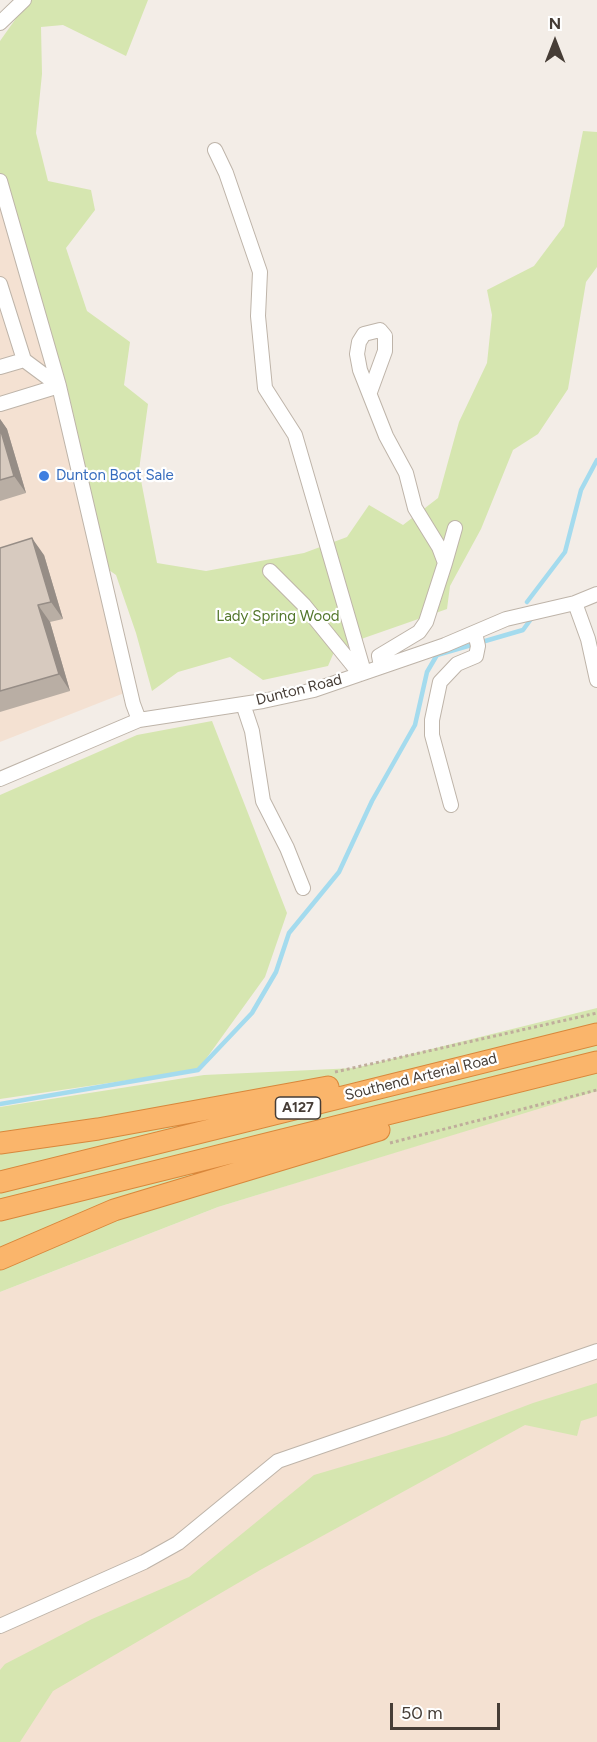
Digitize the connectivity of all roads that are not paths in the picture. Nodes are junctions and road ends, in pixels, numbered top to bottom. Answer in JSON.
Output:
{"nodes":[{"id":1,"x":14,"y":0,"type":"edge"},
{"id":2,"x":24,"y":0,"type":"edge"},
{"id":3,"x":4,"y":20,"type":"edge"},
{"id":4,"x":215,"y":150,"type":"dead end"},
{"id":5,"x":0,"y":181,"type":"edge"},
{"id":6,"x":1,"y":290,"type":"edge"},
{"id":7,"x":6,"y":327,"type":"edge"},
{"id":8,"x":24,"y":360,"type":"junction"},
{"id":9,"x":0,"y":367,"type":"edge"},
{"id":10,"x":59,"y":386,"type":"junction"},
{"id":11,"x":370,"y":392,"type":"dead end"},
{"id":12,"x":0,"y":404,"type":"edge"},
{"id":13,"x":455,"y":528,"type":"dead end"},
{"id":14,"x":445,"y":563,"type":"junction"},
{"id":15,"x":270,"y":572,"type":"dead end"},
{"id":16,"x":597,"y":594,"type":"edge"},
{"id":17,"x":575,"y":603,"type":"junction"},
{"id":18,"x":475,"y":633,"type":"junction"},
{"id":19,"x":381,"y":666,"type":"junction"},
{"id":20,"x":362,"y":673,"type":"junction"},
{"id":21,"x":597,"y":680,"type":"edge"},
{"id":22,"x":243,"y":704,"type":"junction"},
{"id":23,"x":139,"y":720,"type":"junction"},
{"id":24,"x":0,"y":779,"type":"edge"},
{"id":25,"x":451,"y":805,"type":"dead end"},
{"id":26,"x":303,"y":888,"type":"dead end"},
{"id":27,"x":597,"y":1033,"type":"edge"},
{"id":28,"x":597,"y":1062,"type":"edge"},
{"id":29,"x":562,"y":1071,"type":"junction"},
{"id":30,"x":0,"y":1143,"type":"edge"},
{"id":31,"x":0,"y":1182,"type":"edge"},
{"id":32,"x":0,"y":1210,"type":"edge"},
{"id":33,"x":0,"y":1258,"type":"edge"},
{"id":34,"x":597,"y":1351,"type":"edge"},
{"id":35,"x":0,"y":1626,"type":"edge"}],
"edges":[{"from":1,"to":3,"type":"street"},
{"from":2,"to":3,"type":"street"},
{"from":4,"to":20,"type":"street"},
{"from":5,"to":10,"type":"street"},
{"from":6,"to":7,"type":"street"},
{"from":7,"to":8,"type":"street"},
{"from":8,"to":9,"type":"street"},
{"from":8,"to":10,"type":"street"},
{"from":10,"to":12,"type":"street"},
{"from":10,"to":23,"type":"street"},
{"from":11,"to":14,"type":"street"},
{"from":13,"to":14,"type":"street"},
{"from":14,"to":19,"type":"street"},
{"from":15,"to":20,"type":"street"},
{"from":16,"to":17,"type":"street","name":"Dunton Road"},
{"from":17,"to":18,"type":"street","name":"Dunton Road"},
{"from":17,"to":21,"type":"street"},
{"from":18,"to":19,"type":"street","name":"Dunton Road"},
{"from":18,"to":25,"type":"street"},
{"from":19,"to":20,"type":"street","name":"Dunton Road"},
{"from":20,"to":22,"type":"street","name":"Dunton Road"},
{"from":22,"to":23,"type":"street","name":"Dunton Road"},
{"from":22,"to":26,"type":"street"},
{"from":23,"to":24,"type":"street","name":"Dunton Road"},
{"from":27,"to":30,"type":"highway"},
{"from":27,"to":31,"type":"highway","name":"Southend Arterial Road","number":"A127"},
{"from":28,"to":29,"type":"highway","name":"Southend Arterial Road","number":"A127"},
{"from":29,"to":32,"type":"highway","name":"Southend Arterial Road","number":"A127"},
{"from":29,"to":33,"type":"highway"},
{"from":34,"to":35,"type":"street"}]}
